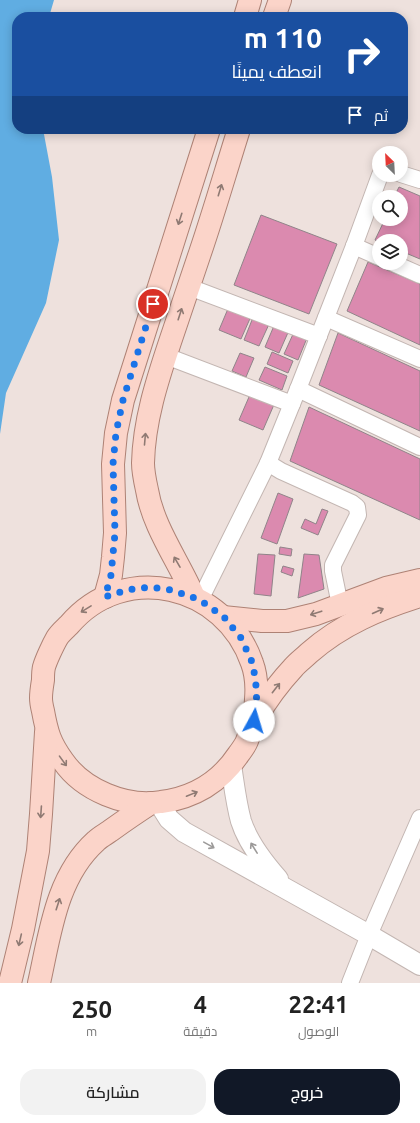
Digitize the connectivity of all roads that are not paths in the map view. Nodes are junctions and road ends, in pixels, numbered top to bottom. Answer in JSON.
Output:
{"nodes":[{"id":1,"x":250,"y":0,"type":"edge"},
{"id":2,"x":280,"y":0,"type":"edge"},
{"id":3,"x":246,"y":12,"type":"edge"},
{"id":4,"x":276,"y":12,"type":"edge"},
{"id":5,"x":207,"y":134,"type":"edge"},
{"id":6,"x":237,"y":134,"type":"edge"},
{"id":7,"x":408,"y":176,"type":"edge"},
{"id":8,"x":420,"y":180,"type":"edge"},
{"id":9,"x":377,"y":182,"type":"edge"},
{"id":10,"x":354,"y":246,"type":"junction"},
{"id":11,"x":372,"y":254,"type":"edge"},
{"id":12,"x":408,"y":270,"type":"edge"},
{"id":13,"x":420,"y":275,"type":"edge"},
{"id":14,"x":188,"y":287,"type":"junction"},
{"id":15,"x":326,"y":318,"type":"junction"},
{"id":16,"x":319,"y":336,"type":"junction"},
{"id":17,"x":166,"y":356,"type":"junction"},
{"id":18,"x":420,"y":359,"type":"edge"},
{"id":19,"x":298,"y":389,"type":"junction"},
{"id":20,"x":292,"y":404,"type":"junction"},
{"id":21,"x":420,"y":447,"type":"edge"},
{"id":22,"x":268,"y":463,"type":"junction"},
{"id":23,"x":420,"y":580,"type":"edge"},
{"id":24,"x":420,"y":596,"type":"edge"},
{"id":25,"x":105,"y":597,"type":"junction"},
{"id":26,"x":197,"y":598,"type":"junction"},
{"id":27,"x":340,"y":605,"type":"junction"},
{"id":28,"x":224,"y":617,"type":"junction"},
{"id":29,"x":254,"y":721,"type":"junction"},
{"id":30,"x":46,"y":731,"type":"junction"},
{"id":31,"x":231,"y":765,"type":"junction"},
{"id":32,"x":155,"y":803,"type":"junction"},
{"id":33,"x":420,"y":818,"type":"edge"},
{"id":34,"x":288,"y":889,"type":"junction"},
{"id":35,"x":369,"y":935,"type":"junction"},
{"id":36,"x":420,"y":965,"type":"edge"},
{"id":37,"x":10,"y":983,"type":"edge"},
{"id":38,"x":39,"y":983,"type":"edge"},
{"id":39,"x":350,"y":983,"type":"edge"}],
"edges":[{"from":1,"to":3,"type":"main road"},
{"from":2,"to":4,"type":"main road"},
{"from":5,"to":25,"type":"main road","one_way":true},
{"from":14,"to":6,"type":"main road","one_way":true},
{"from":7,"to":8,"type":"street"},
{"from":9,"to":10,"type":"street"},
{"from":10,"to":11,"type":"street"},
{"from":10,"to":15,"type":"street"},
{"from":12,"to":13,"type":"street"},
{"from":14,"to":16,"type":"street"},
{"from":17,"to":14,"type":"main road","one_way":true},
{"from":15,"to":16,"type":"street"},
{"from":15,"to":18,"type":"street"},
{"from":16,"to":19,"type":"street"},
{"from":17,"to":20,"type":"street"},
{"from":26,"to":17,"type":"main road","one_way":true},
{"from":19,"to":20,"type":"street"},
{"from":19,"to":21,"type":"street"},
{"from":20,"to":22,"type":"street"},
{"from":22,"to":26,"type":"street"},
{"from":22,"to":27,"type":"street"},
{"from":23,"to":27,"type":"main road"},
{"from":29,"to":24,"type":"main road","one_way":true},
{"from":25,"to":26,"type":"main road"},
{"from":25,"to":30,"type":"main road","one_way":true},
{"from":26,"to":28,"type":"main road"},
{"from":27,"to":28,"type":"main road","one_way":true},
{"from":28,"to":29,"type":"main road"},
{"from":29,"to":31,"type":"main road"},
{"from":30,"to":32,"type":"main road","one_way":true},
{"from":30,"to":37,"type":"main road","one_way":true},
{"from":32,"to":31,"type":"main road","one_way":true},
{"from":34,"to":31,"type":"street","one_way":true},
{"from":32,"to":34,"type":"street","one_way":true},
{"from":38,"to":32,"type":"main road","one_way":true},
{"from":33,"to":35,"type":"street"},
{"from":34,"to":35,"type":"street"},
{"from":35,"to":36,"type":"street"},
{"from":35,"to":39,"type":"street"}]}
